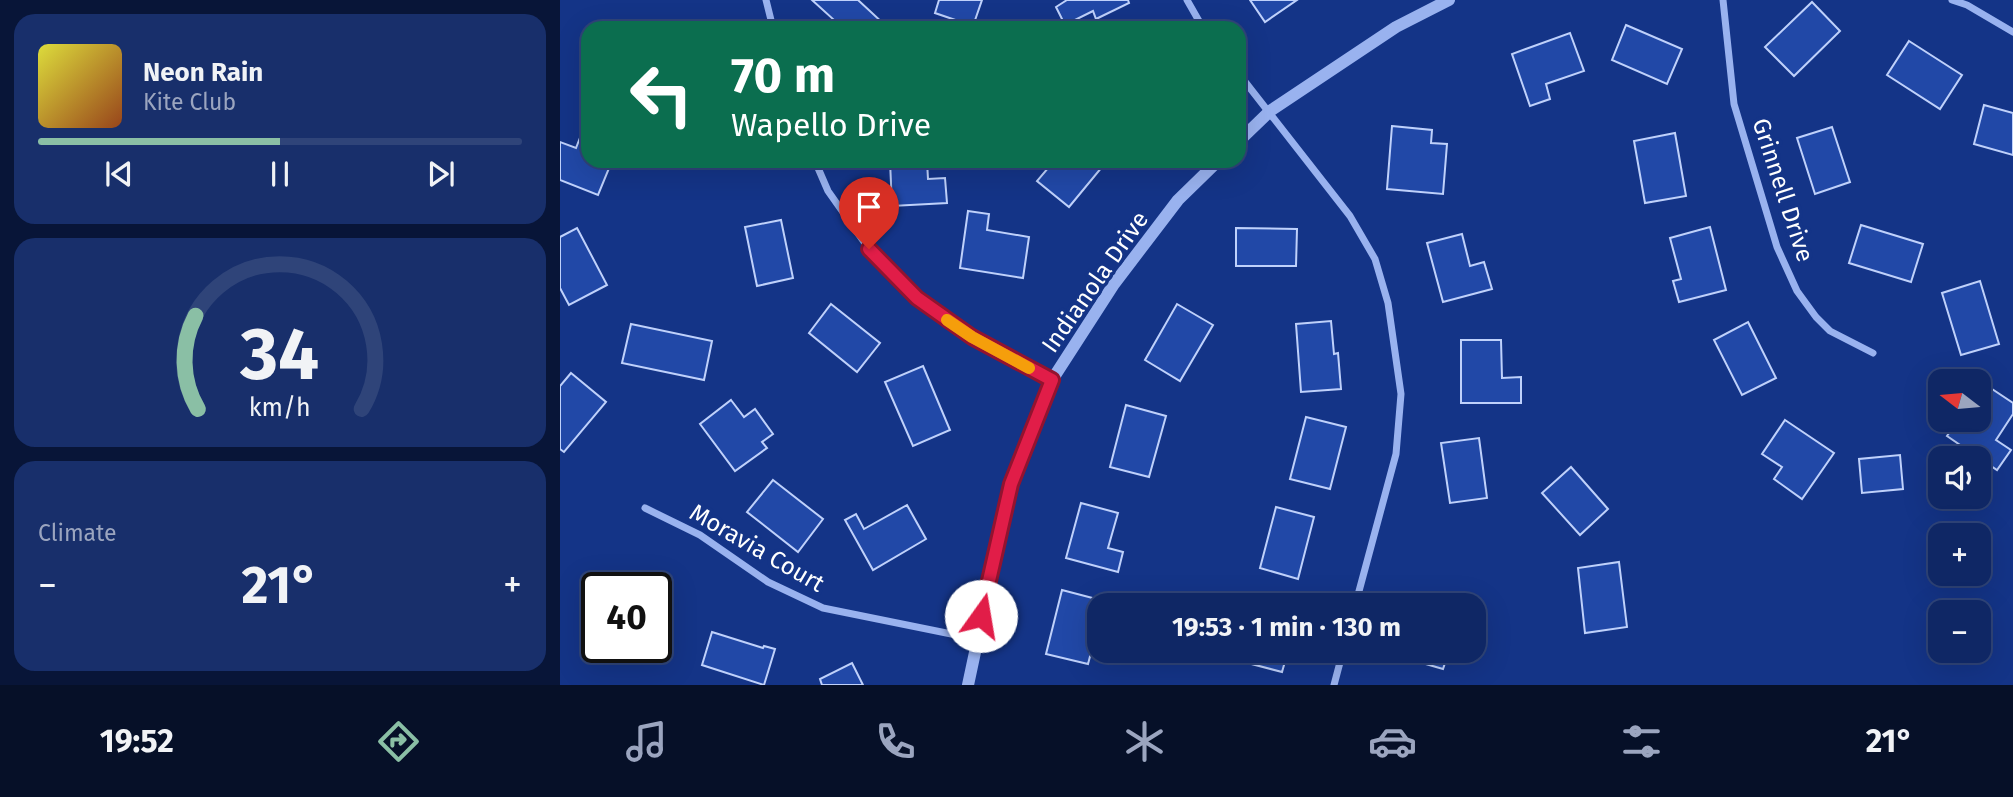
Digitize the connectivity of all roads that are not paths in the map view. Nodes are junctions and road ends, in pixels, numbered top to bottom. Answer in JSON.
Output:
{"nodes":[{"id":1,"x":766,"y":0,"type":"edge"},
{"id":2,"x":1187,"y":0,"type":"edge"},
{"id":3,"x":1449,"y":0,"type":"edge"},
{"id":4,"x":1723,"y":0,"type":"edge"},
{"id":5,"x":1952,"y":0,"type":"edge"},
{"id":6,"x":1969,"y":3,"type":"edge"},
{"id":7,"x":771,"y":21,"type":"edge"},
{"id":8,"x":1199,"y":21,"type":"edge"},
{"id":9,"x":2013,"y":32,"type":"edge"},
{"id":10,"x":1246,"y":82,"type":"edge"},
{"id":11,"x":1270,"y":111,"type":"junction"},
{"id":12,"x":1246,"y":134,"type":"edge"},
{"id":13,"x":818,"y":168,"type":"edge"},
{"id":14,"x":1211,"y":168,"type":"edge"},
{"id":15,"x":1873,"y":353,"type":"dead end"},
{"id":16,"x":1052,"y":380,"type":"junction"},
{"id":17,"x":645,"y":509,"type":"dead end"},
{"id":18,"x":1359,"y":593,"type":"edge"},
{"id":19,"x":976,"y":639,"type":"junction"},
{"id":20,"x":1340,"y":663,"type":"edge"},
{"id":21,"x":968,"y":685,"type":"edge"},
{"id":22,"x":1334,"y":685,"type":"edge"}],
"edges":[{"from":1,"to":7,"type":"street"},
{"from":2,"to":8,"type":"street"},
{"from":3,"to":11,"type":"street"},
{"from":4,"to":15,"type":"street","name":"Grinnell Drive"},
{"from":5,"to":6,"type":"street"},
{"from":6,"to":9,"type":"street"},
{"from":10,"to":11,"type":"street"},
{"from":11,"to":12,"type":"street"},
{"from":11,"to":18,"type":"street"},
{"from":13,"to":16,"type":"street"},
{"from":14,"to":16,"type":"street","name":"Indianola Drive"},
{"from":16,"to":19,"type":"street","name":"Indianola Drive"},
{"from":17,"to":19,"type":"street","name":"Moravia Court"},
{"from":19,"to":21,"type":"street","name":"Indianola Drive"},
{"from":20,"to":22,"type":"street"}]}
